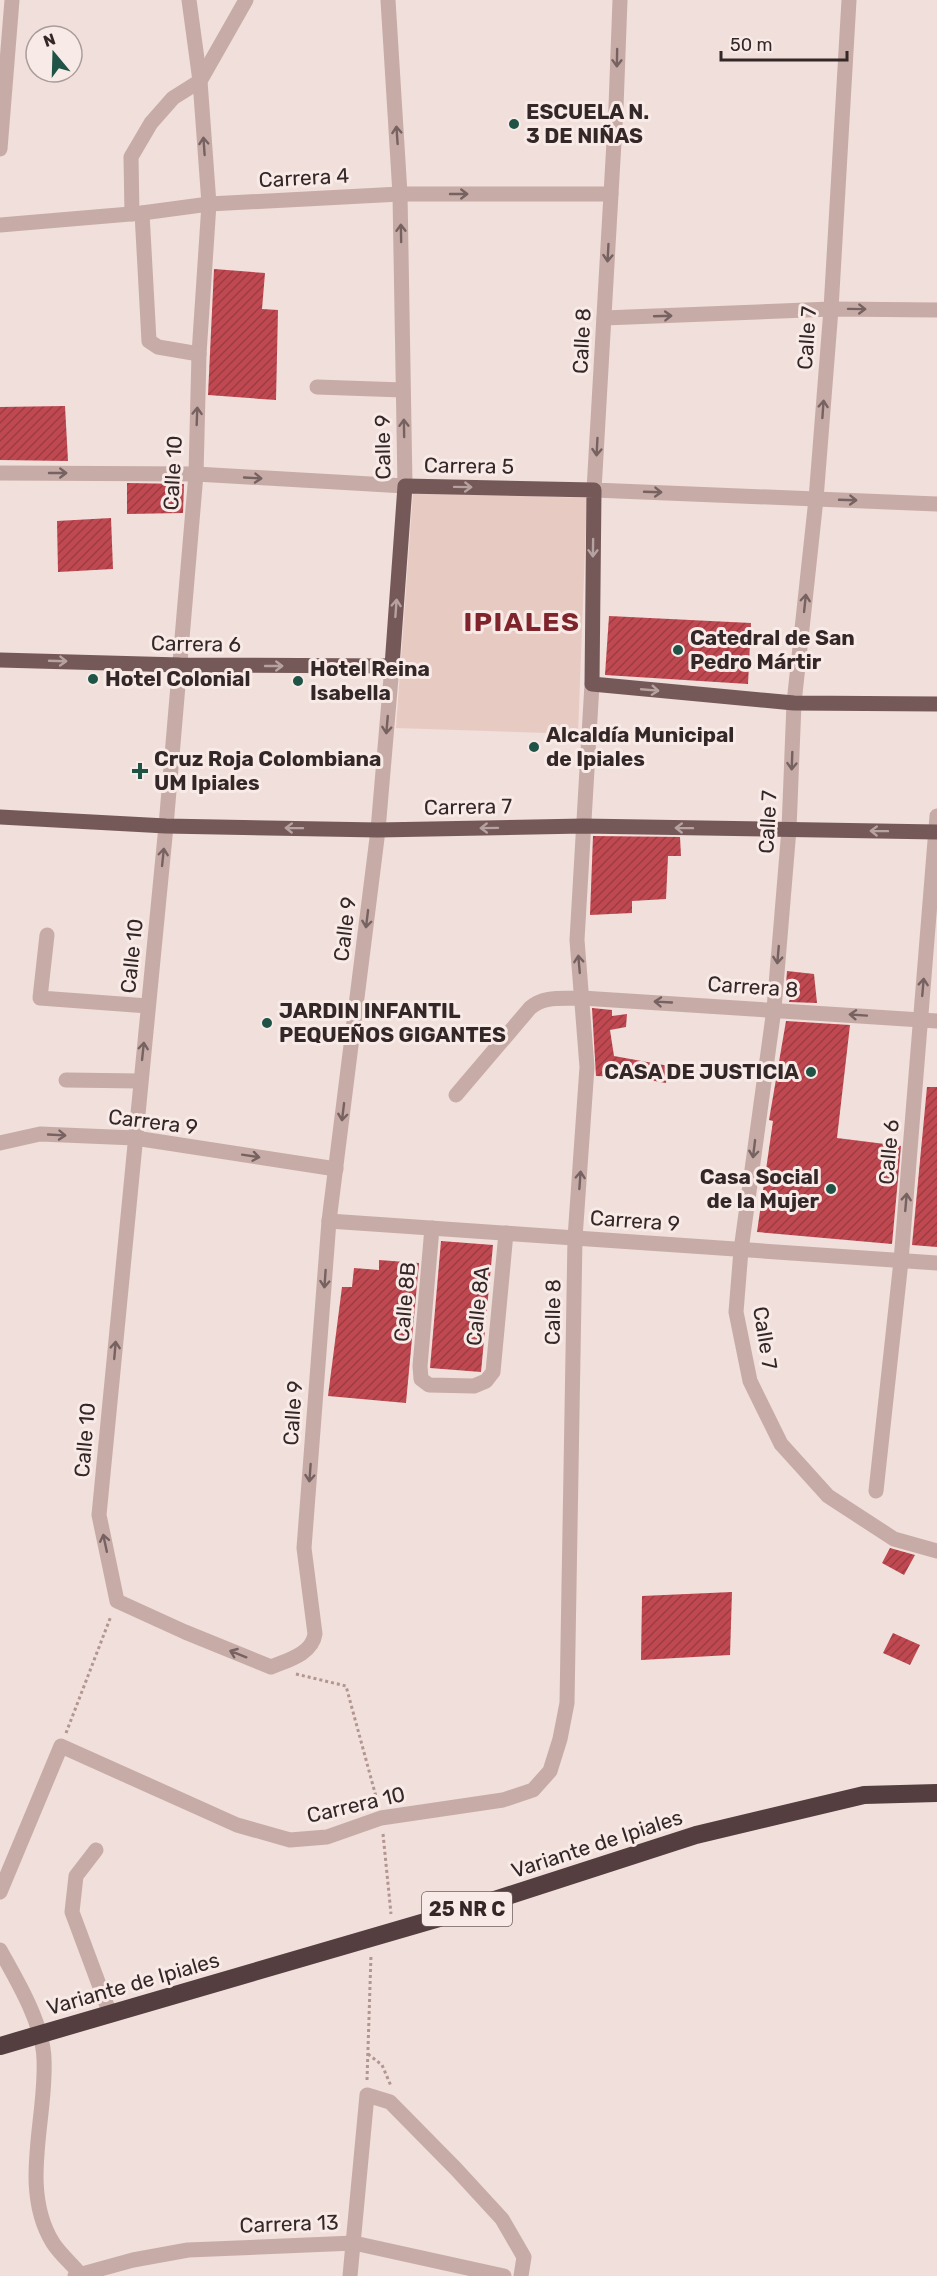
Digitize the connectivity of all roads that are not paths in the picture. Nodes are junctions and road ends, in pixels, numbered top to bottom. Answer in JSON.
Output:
{"nodes":[{"id":1,"x":12,"y":0,"type":"edge"},
{"id":2,"x":189,"y":0,"type":"edge"},
{"id":3,"x":246,"y":0,"type":"edge"},
{"id":4,"x":388,"y":0,"type":"edge"},
{"id":5,"x":620,"y":0,"type":"edge"},
{"id":6,"x":849,"y":0,"type":"edge"},
{"id":7,"x":200,"y":81,"type":"junction"},
{"id":8,"x":0,"y":149,"type":"edge"},
{"id":9,"x":400,"y":194,"type":"junction"},
{"id":10,"x":611,"y":194,"type":"junction"},
{"id":11,"x":209,"y":204,"type":"junction"},
{"id":12,"x":137,"y":213,"type":"junction"},
{"id":13,"x":0,"y":225,"type":"edge"},
{"id":14,"x":831,"y":309,"type":"junction"},
{"id":15,"x":937,"y":310,"type":"edge"},
{"id":16,"x":604,"y":318,"type":"junction"},
{"id":17,"x":199,"y":354,"type":"junction"},
{"id":18,"x":317,"y":387,"type":"dead end"},
{"id":19,"x":403,"y":390,"type":"junction"},
{"id":20,"x":0,"y":473,"type":"edge"},
{"id":21,"x":196,"y":474,"type":"junction"},
{"id":22,"x":405,"y":486,"type":"junction"},
{"id":23,"x":594,"y":490,"type":"junction"},
{"id":24,"x":816,"y":499,"type":"junction"},
{"id":25,"x":937,"y":504,"type":"edge"},
{"id":26,"x":0,"y":660,"type":"edge"},
{"id":27,"x":180,"y":665,"type":"junction"},
{"id":28,"x":392,"y":666,"type":"junction"},
{"id":29,"x":591,"y":684,"type":"junction"},
{"id":30,"x":794,"y":703,"type":"junction"},
{"id":31,"x":937,"y":704,"type":"edge"},
{"id":32,"x":937,"y":816,"type":"edge"},
{"id":33,"x":0,"y":817,"type":"edge"},
{"id":34,"x":166,"y":826,"type":"junction"},
{"id":35,"x":583,"y":826,"type":"junction"},
{"id":36,"x":378,"y":830,"type":"junction"},
{"id":37,"x":789,"y":830,"type":"junction"},
{"id":38,"x":936,"y":832,"type":"edge"},
{"id":39,"x":47,"y":935,"type":"dead end"},
{"id":40,"x":574,"y":998,"type":"junction"},
{"id":41,"x":148,"y":1006,"type":"junction"},
{"id":42,"x":774,"y":1009,"type":"junction"},
{"id":43,"x":920,"y":1020,"type":"junction"},
{"id":44,"x":937,"y":1021,"type":"edge"},
{"id":45,"x":66,"y":1080,"type":"dead end"},
{"id":46,"x":140,"y":1081,"type":"junction"},
{"id":47,"x":456,"y":1095,"type":"dead end"},
{"id":48,"x":135,"y":1138,"type":"junction"},
{"id":49,"x":0,"y":1143,"type":"edge"},
{"id":50,"x":336,"y":1169,"type":"junction"},
{"id":51,"x":329,"y":1221,"type":"junction"},
{"id":52,"x":432,"y":1228,"type":"junction"},
{"id":53,"x":506,"y":1233,"type":"junction"},
{"id":54,"x":575,"y":1238,"type":"junction"},
{"id":55,"x":741,"y":1250,"type":"junction"},
{"id":56,"x":901,"y":1261,"type":"junction"},
{"id":57,"x":937,"y":1263,"type":"edge"},
{"id":58,"x":486,"y":1380,"type":"joint"},
{"id":59,"x":876,"y":1491,"type":"dead end"},
{"id":60,"x":937,"y":1551,"type":"edge"},
{"id":61,"x":271,"y":1667,"type":"joint"},
{"id":62,"x":533,"y":1790,"type":"joint"},
{"id":63,"x":937,"y":1793,"type":"edge"},
{"id":64,"x":96,"y":1850,"type":"dead end"},
{"id":65,"x":0,"y":1892,"type":"edge"},
{"id":66,"x":0,"y":1950,"type":"edge"},
{"id":67,"x":110,"y":2014,"type":"junction"},
{"id":68,"x":40,"y":2034,"type":"junction"},
{"id":69,"x":0,"y":2046,"type":"edge"},
{"id":70,"x":354,"y":2243,"type":"junction"},
{"id":71,"x":77,"y":2275,"type":"edge"},
{"id":72,"x":350,"y":2276,"type":"edge"},
{"id":73,"x":504,"y":2276,"type":"edge"},
{"id":74,"x":521,"y":2276,"type":"edge"}],
"edges":[{"from":1,"to":8,"type":"street"},
{"from":2,"to":7,"type":"street","name":"Calle 10"},
{"from":3,"to":7,"type":"street"},
{"from":9,"to":4,"type":"street","name":"Calle 9","one_way":true},
{"from":5,"to":10,"type":"street","name":"Calle 8","one_way":true},
{"from":6,"to":14,"type":"street","name":"Calle 7"},
{"from":11,"to":7,"type":"street","name":"Calle 10","one_way":true},
{"from":7,"to":12,"type":"street"},
{"from":9,"to":10,"type":"street","name":"Carrera 4","one_way":true},
{"from":9,"to":11,"type":"street","name":"Carrera 4"},
{"from":19,"to":9,"type":"street","name":"Calle 9","one_way":true},
{"from":10,"to":16,"type":"street","name":"Calle 8","one_way":true},
{"from":11,"to":12,"type":"street","name":"Carrera 4"},
{"from":11,"to":17,"type":"street","name":"Calle 10"},
{"from":12,"to":13,"type":"street","name":"Carrera 4"},
{"from":12,"to":17,"type":"street"},
{"from":14,"to":15,"type":"street","one_way":true},
{"from":16,"to":14,"type":"street","one_way":true},
{"from":24,"to":14,"type":"street","name":"Calle 7","one_way":true},
{"from":16,"to":23,"type":"street","name":"Calle 8","one_way":true},
{"from":21,"to":17,"type":"street","name":"Calle 10","one_way":true},
{"from":18,"to":19,"type":"street"},
{"from":22,"to":19,"type":"street","name":"Calle 9","one_way":true},
{"from":20,"to":21,"type":"street","name":"Carrera 5","one_way":true},
{"from":21,"to":22,"type":"street","name":"Carrera 5","one_way":true},
{"from":21,"to":27,"type":"street","name":"Calle 10"},
{"from":22,"to":23,"type":"main road","name":"Carrera 5","one_way":true},
{"from":28,"to":22,"type":"main road","name":"Calle 9","one_way":true},
{"from":23,"to":24,"type":"street","name":"Carrera 5","one_way":true},
{"from":23,"to":29,"type":"main road","name":"Calle 8","one_way":true},
{"from":24,"to":25,"type":"street","name":"Carrera 5","one_way":true},
{"from":30,"to":24,"type":"street","name":"Calle 7","one_way":true},
{"from":26,"to":27,"type":"main road","name":"Carrera 6","one_way":true},
{"from":27,"to":28,"type":"main road","name":"Carrera 6","one_way":true},
{"from":27,"to":34,"type":"street","name":"Calle 10"},
{"from":28,"to":36,"type":"street","name":"Calle 9","one_way":true},
{"from":29,"to":30,"type":"main road","one_way":true},
{"from":29,"to":35,"type":"street","name":"Calle 8"},
{"from":30,"to":31,"type":"main road"},
{"from":30,"to":37,"type":"street","name":"Calle 7","one_way":true},
{"from":32,"to":38,"type":"street","name":"Calle 6"},
{"from":33,"to":34,"type":"main road","name":"Carrera 7"},
{"from":36,"to":34,"type":"main road","name":"Carrera 7","one_way":true},
{"from":41,"to":34,"type":"street","name":"Calle 10","one_way":true},
{"from":35,"to":36,"type":"main road","name":"Carrera 7","one_way":true},
{"from":37,"to":35,"type":"main road","name":"Carrera 7","one_way":true},
{"from":40,"to":35,"type":"street","name":"Calle 8","one_way":true},
{"from":36,"to":50,"type":"street","name":"Calle 9","one_way":true},
{"from":38,"to":37,"type":"main road","name":"Carrera 7","one_way":true},
{"from":37,"to":42,"type":"street","name":"Calle 7","one_way":true},
{"from":43,"to":38,"type":"street","name":"Calle 6","one_way":true},
{"from":39,"to":41,"type":"street"},
{"from":42,"to":40,"type":"street","name":"Carrera 8","one_way":true},
{"from":40,"to":47,"type":"street","name":"Carrera 8"},
{"from":54,"to":40,"type":"street","name":"Calle 8","one_way":true},
{"from":46,"to":41,"type":"street","name":"Calle 10","one_way":true},
{"from":43,"to":42,"type":"street","name":"Carrera 8","one_way":true},
{"from":42,"to":55,"type":"street","name":"Calle 7","one_way":true},
{"from":43,"to":44,"type":"street","name":"Carrera 8"},
{"from":56,"to":43,"type":"street","name":"Calle 6","one_way":true},
{"from":45,"to":46,"type":"street"},
{"from":46,"to":48,"type":"street","name":"Calle 10"},
{"from":49,"to":48,"type":"street","name":"Carrera 9","one_way":true},
{"from":48,"to":50,"type":"street","name":"Carrera 9","one_way":true},
{"from":61,"to":48,"type":"street","name":"Calle 10","one_way":true},
{"from":50,"to":51,"type":"street","name":"Calle 9"},
{"from":51,"to":52,"type":"street","name":"Carrera 9"},
{"from":51,"to":61,"type":"street","name":"Calle 9","one_way":true},
{"from":52,"to":53,"type":"street","name":"Carrera 9"},
{"from":52,"to":58,"type":"street","name":"Calle 8B"},
{"from":53,"to":54,"type":"street","name":"Carrera 9"},
{"from":53,"to":58,"type":"street","name":"Calle 8A"},
{"from":54,"to":55,"type":"street","name":"Carrera 9"},
{"from":54,"to":62,"type":"street","name":"Calle 8"},
{"from":55,"to":56,"type":"street","name":"Carrera 9"},
{"from":55,"to":60,"type":"street","name":"Calle 7"},
{"from":56,"to":57,"type":"street","name":"Carrera 9"},
{"from":56,"to":59,"type":"street","name":"Calle 6"},
{"from":62,"to":65,"type":"street","name":"Carrera 10"},
{"from":63,"to":67,"type":"highway","name":"Variante de Ipiales","number":"25 NR C"},
{"from":64,"to":67,"type":"street"},
{"from":66,"to":68,"type":"street"},
{"from":67,"to":68,"type":"highway","name":"Variante de Ipiales","number":"25 NR C"},
{"from":68,"to":69,"type":"highway","name":"Variante de Ipiales","number":"25 NR C"},
{"from":68,"to":71,"type":"street"},
{"from":70,"to":71,"type":"street","name":"Carrera 13"},
{"from":70,"to":72,"type":"street"},
{"from":70,"to":73,"type":"street","name":"Carrera 13"},
{"from":70,"to":74,"type":"street"}]}
